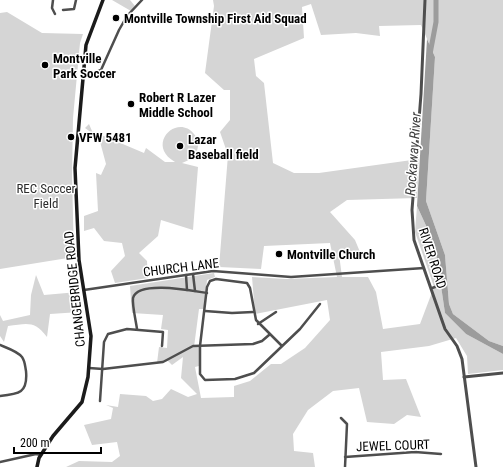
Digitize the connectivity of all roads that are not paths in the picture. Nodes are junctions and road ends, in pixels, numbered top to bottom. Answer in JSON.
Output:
{"nodes":[{"id":1,"x":53,"y":0,"type":"edge"},
{"id":2,"x":76,"y":0,"type":"edge"},
{"id":3,"x":102,"y":0,"type":"edge"},
{"id":4,"x":142,"y":0,"type":"edge"},
{"id":5,"x":425,"y":0,"type":"edge"},
{"id":6,"x":62,"y":10,"type":"dead end"},
{"id":7,"x":55,"y":14,"type":"dead end"},
{"id":8,"x":83,"y":70,"type":"junction"},
{"id":9,"x":425,"y":268,"type":"junction"},
{"id":10,"x":193,"y":274,"type":"junction"},
{"id":11,"x":186,"y":275,"type":"junction"},
{"id":12,"x":438,"y":286,"type":"dead end"},
{"id":13,"x":432,"y":288,"type":"junction"},
{"id":14,"x":84,"y":290,"type":"junction"},
{"id":15,"x":187,"y":290,"type":"junction"},
{"id":16,"x":195,"y":291,"type":"junction"},
{"id":17,"x":207,"y":293,"type":"junction"},
{"id":18,"x":320,"y":304,"type":"dead end"},
{"id":19,"x":204,"y":310,"type":"junction"},
{"id":20,"x":253,"y":312,"type":"junction"},
{"id":21,"x":276,"y":312,"type":"dead end"},
{"id":22,"x":258,"y":324,"type":"junction"},
{"id":23,"x":136,"y":329,"type":"junction"},
{"id":24,"x":269,"y":334,"type":"junction"},
{"id":25,"x":0,"y":345,"type":"edge"},
{"id":26,"x":162,"y":346,"type":"dead end"},
{"id":27,"x":200,"y":346,"type":"junction"},
{"id":28,"x":282,"y":346,"type":"junction"},
{"id":29,"x":89,"y":368,"type":"junction"},
{"id":30,"x":103,"y":369,"type":"junction"},
{"id":31,"x":503,"y":373,"type":"edge"},
{"id":32,"x":464,"y":377,"type":"junction"},
{"id":33,"x":0,"y":396,"type":"edge"},
{"id":34,"x":100,"y":401,"type":"dead end"},
{"id":35,"x":341,"y":418,"type":"dead end"},
{"id":36,"x":441,"y":454,"type":"dead end"},
{"id":37,"x":41,"y":455,"type":"junction"},
{"id":38,"x":345,"y":457,"type":"junction"},
{"id":39,"x":0,"y":462,"type":"edge"},
{"id":40,"x":36,"y":467,"type":"edge"},
{"id":41,"x":344,"y":467,"type":"edge"},
{"id":42,"x":476,"y":467,"type":"edge"}],
"edges":[{"from":1,"to":7,"type":"street"},
{"from":2,"to":6,"type":"street"},
{"from":3,"to":8,"type":"main road","name":"CHANGEBRIDGE ROAD"},
{"from":4,"to":8,"type":"street"},
{"from":5,"to":9,"type":"street","name":"RIVER ROAD"},
{"from":8,"to":14,"type":"main road","name":"CHANGEBRIDGE ROAD"},
{"from":9,"to":10,"type":"street","name":"CHURCH LANE"},
{"from":9,"to":13,"type":"street","name":"RIVER ROAD"},
{"from":10,"to":11,"type":"street","name":"CHURCH LANE"},
{"from":10,"to":16,"type":"street"},
{"from":11,"to":14,"type":"street","name":"CHURCH LANE"},
{"from":11,"to":15,"type":"street"},
{"from":12,"to":13,"type":"street"},
{"from":13,"to":32,"type":"street","name":"RIVER ROAD"},
{"from":14,"to":29,"type":"main road","name":"CHANGEBRIDGE ROAD"},
{"from":15,"to":16,"type":"street"},
{"from":15,"to":23,"type":"street"},
{"from":16,"to":17,"type":"street"},
{"from":17,"to":19,"type":"street"},
{"from":17,"to":20,"type":"street"},
{"from":18,"to":28,"type":"street"},
{"from":19,"to":20,"type":"street"},
{"from":19,"to":27,"type":"street"},
{"from":20,"to":22,"type":"street"},
{"from":21,"to":22,"type":"street"},
{"from":22,"to":24,"type":"street"},
{"from":23,"to":26,"type":"street"},
{"from":23,"to":30,"type":"street"},
{"from":24,"to":27,"type":"street"},
{"from":24,"to":28,"type":"street"},
{"from":25,"to":33,"type":"street"},
{"from":27,"to":28,"type":"street"},
{"from":27,"to":30,"type":"street"},
{"from":29,"to":30,"type":"street"},
{"from":29,"to":37,"type":"main road","name":"CHANGEBRIDGE ROAD"},
{"from":30,"to":34,"type":"street"},
{"from":31,"to":32,"type":"street"},
{"from":32,"to":42,"type":"street","name":"RIVER ROAD"},
{"from":35,"to":38,"type":"street"},
{"from":36,"to":38,"type":"street","name":"JEWEL COURT"},
{"from":37,"to":39,"type":"street"},
{"from":37,"to":40,"type":"main road","name":"CHANGEBRIDGE ROAD"},
{"from":38,"to":41,"type":"street"}]}
